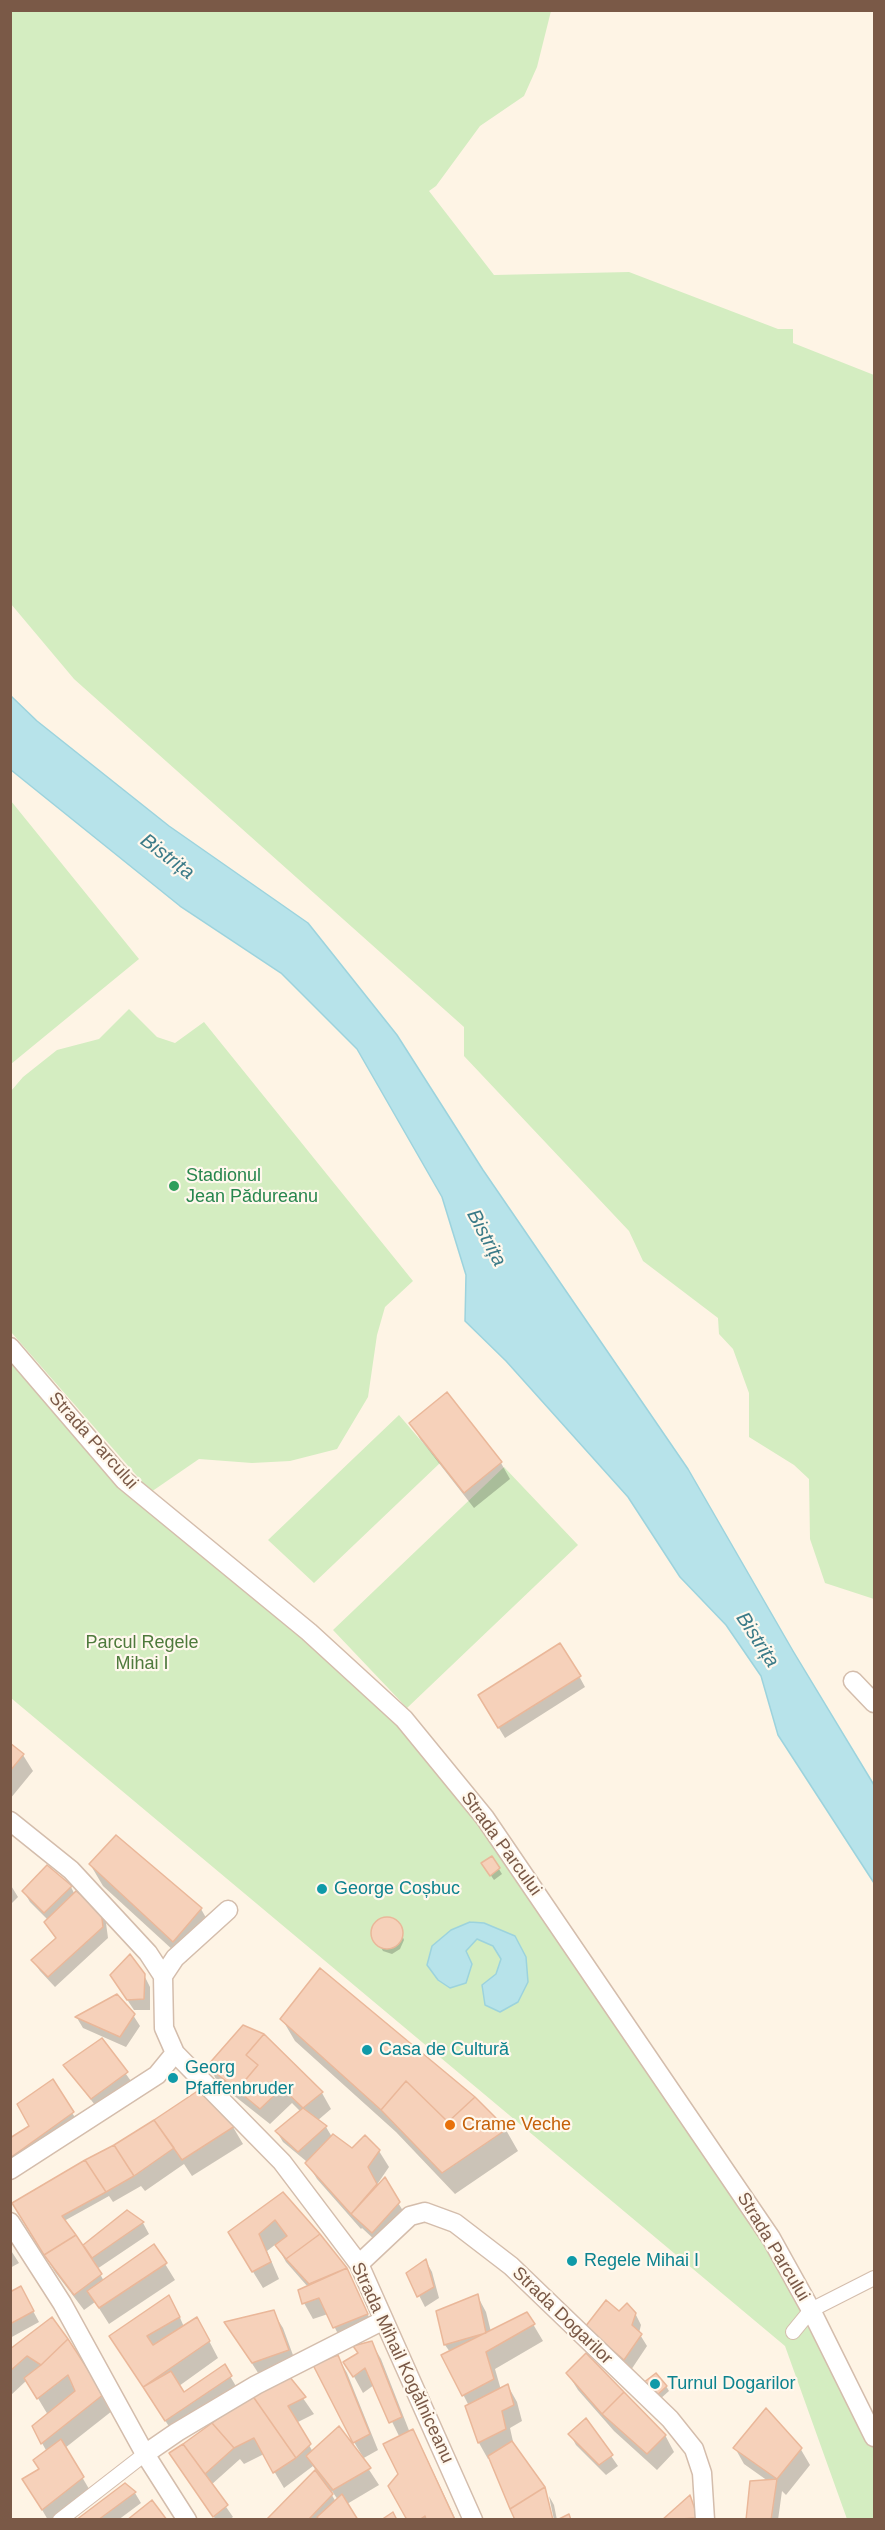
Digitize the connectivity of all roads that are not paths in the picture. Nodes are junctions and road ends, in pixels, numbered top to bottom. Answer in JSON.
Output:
{"nodes":[{"id":1,"x":10,"y":1347,"type":"edge"},
{"id":2,"x":853,"y":1682,"type":"dead end"},
{"id":3,"x":874,"y":1703,"type":"edge"},
{"id":4,"x":10,"y":1821,"type":"edge"},
{"id":5,"x":228,"y":1910,"type":"dead end"},
{"id":6,"x":163,"y":1976,"type":"junction"},
{"id":7,"x":175,"y":2053,"type":"junction"},
{"id":8,"x":10,"y":2170,"type":"edge"},
{"id":9,"x":10,"y":2222,"type":"edge"},
{"id":10,"x":359,"y":2264,"type":"junction"},
{"id":11,"x":874,"y":2278,"type":"edge"},
{"id":12,"x":811,"y":2310,"type":"junction"},
{"id":13,"x":384,"y":2320,"type":"junction"},
{"id":14,"x":793,"y":2332,"type":"dead end"},
{"id":15,"x":874,"y":2437,"type":"edge"},
{"id":16,"x":145,"y":2454,"type":"junction"},
{"id":17,"x":60,"y":2520,"type":"edge"},
{"id":18,"x":187,"y":2520,"type":"edge"},
{"id":19,"x":473,"y":2520,"type":"edge"},
{"id":20,"x":705,"y":2520,"type":"edge"}],
"edges":[{"from":1,"to":12,"type":"street","name":"Strada Parcului"},
{"from":2,"to":3,"type":"street"},
{"from":4,"to":6,"type":"street"},
{"from":5,"to":6,"type":"street"},
{"from":6,"to":7,"type":"street"},
{"from":7,"to":8,"type":"street"},
{"from":7,"to":10,"type":"street","name":"Strada Mihail Kogălniceanu"},
{"from":9,"to":16,"type":"street"},
{"from":10,"to":13,"type":"street","name":"Strada Mihail Kogălniceanu"},
{"from":10,"to":20,"type":"street","name":"Strada Dogarilor"},
{"from":11,"to":12,"type":"street"},
{"from":12,"to":14,"type":"street"},
{"from":12,"to":15,"type":"street","name":"Strada Parcului"},
{"from":13,"to":16,"type":"street"},
{"from":13,"to":19,"type":"street","name":"Strada Mihail Kogălniceanu"},
{"from":16,"to":17,"type":"street"},
{"from":16,"to":18,"type":"street"}]}
